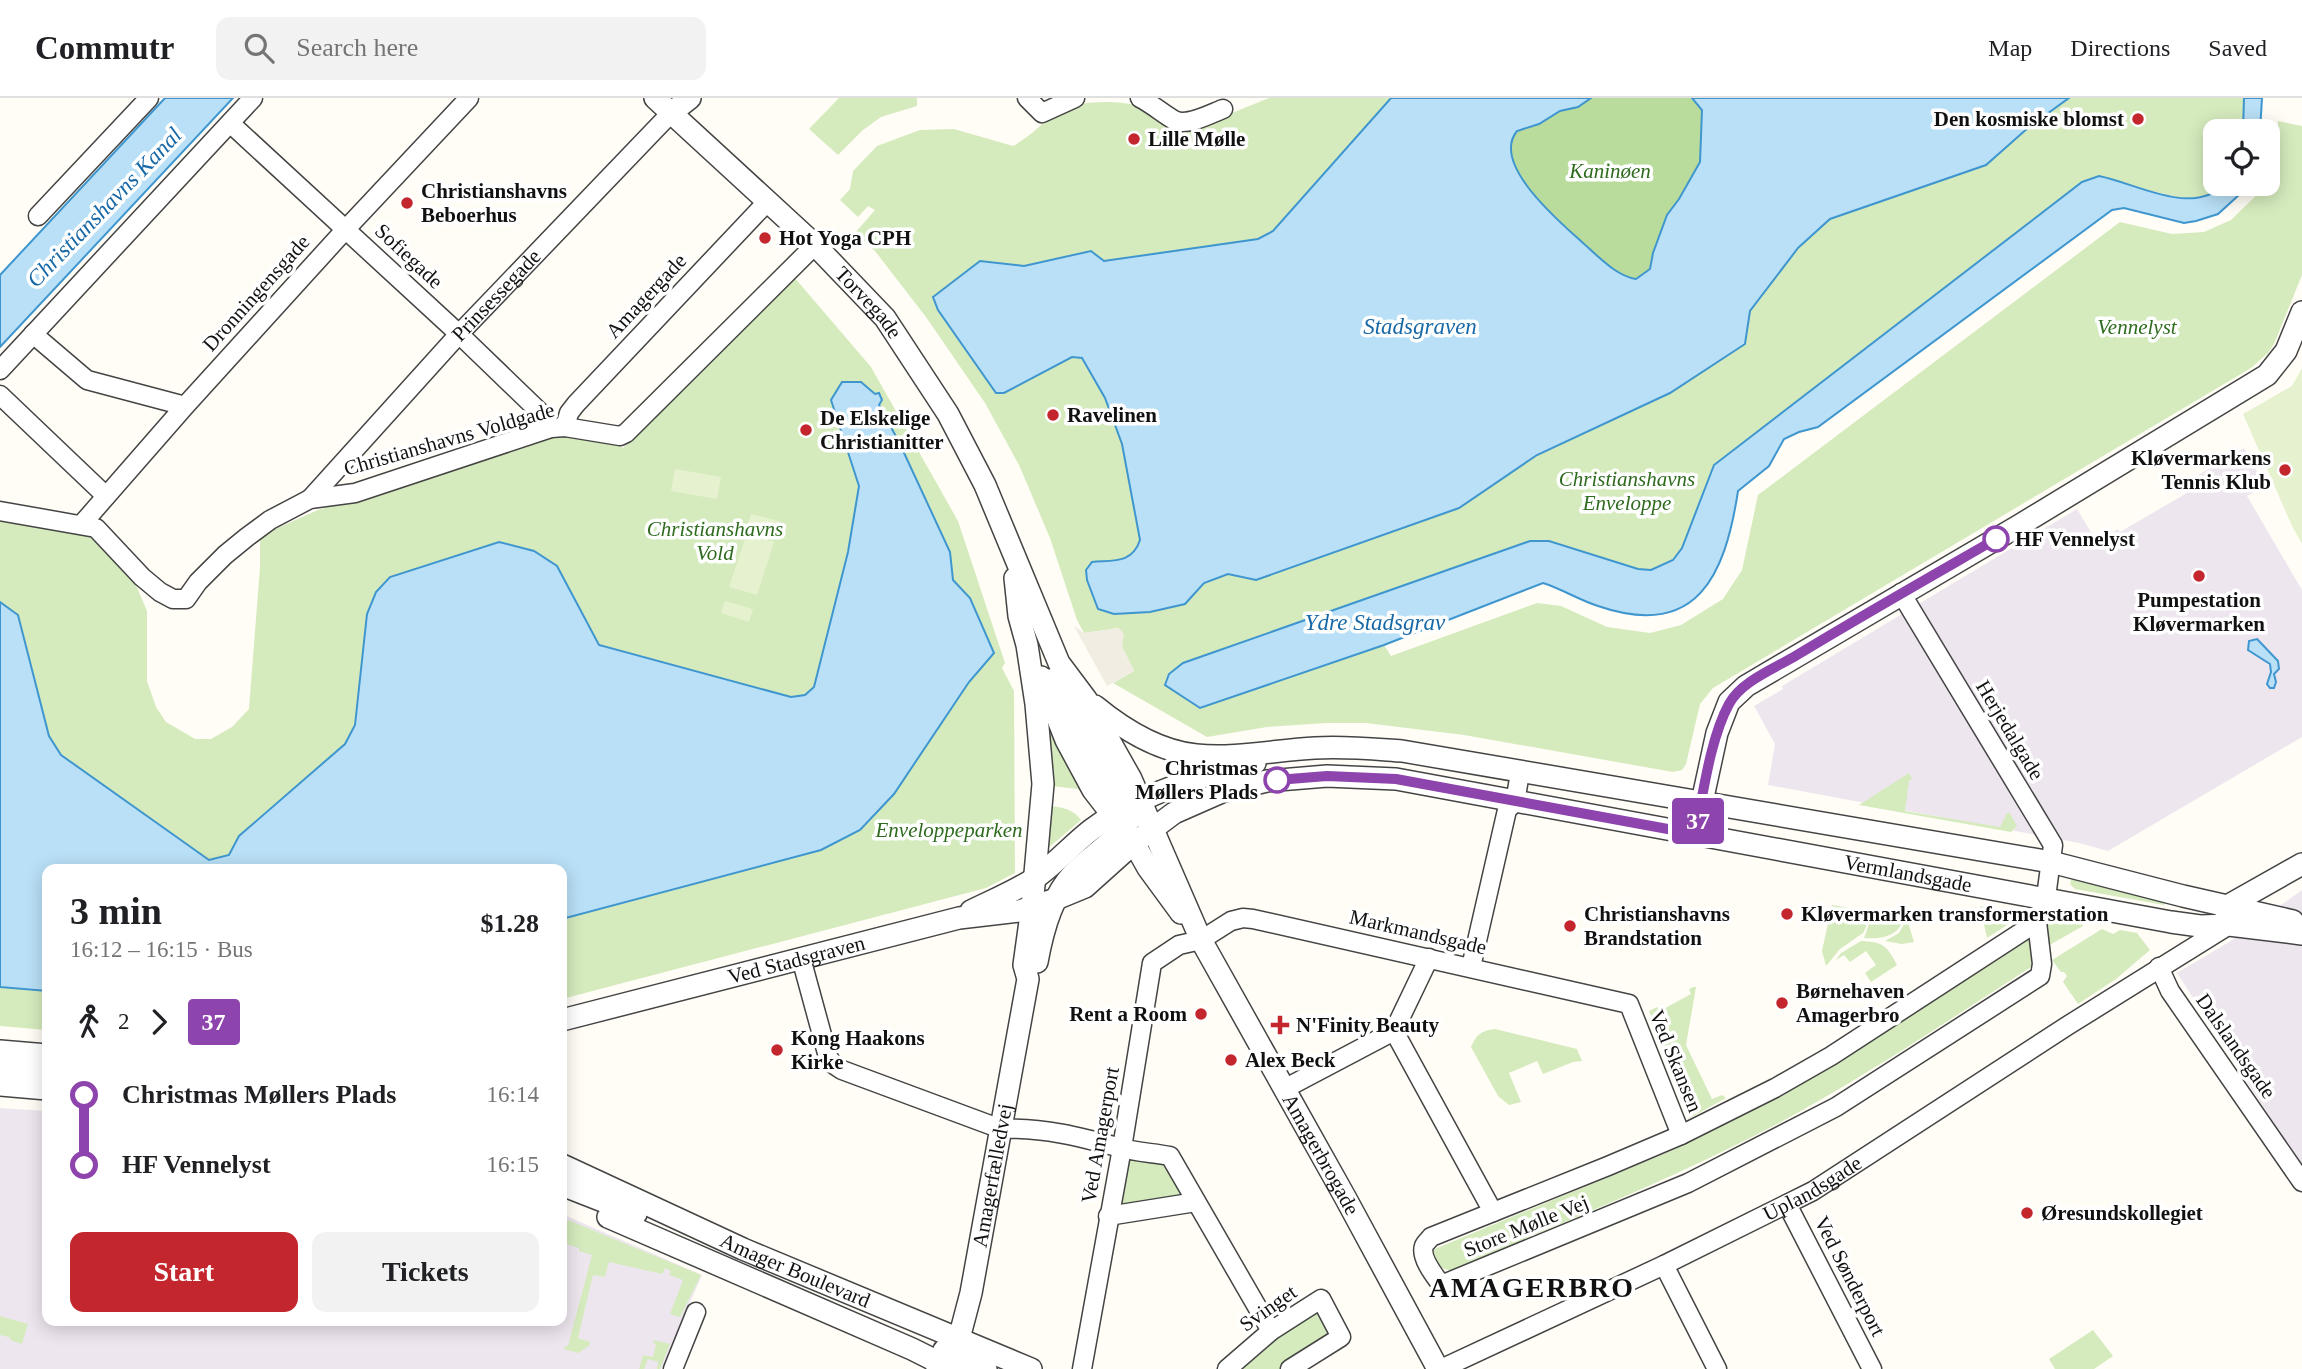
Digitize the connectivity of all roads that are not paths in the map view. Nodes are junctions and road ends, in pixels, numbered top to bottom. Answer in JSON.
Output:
{"nodes":[{"id":1,"x":149,"y":98,"type":"edge"},
{"id":2,"x":253,"y":98,"type":"edge"},
{"id":3,"x":469,"y":98,"type":"edge"},
{"id":4,"x":655,"y":98,"type":"edge"},
{"id":5,"x":690,"y":98,"type":"edge"},
{"id":6,"x":1027,"y":98,"type":"edge"},
{"id":7,"x":1075,"y":98,"type":"edge"},
{"id":8,"x":1151,"y":100,"type":"edge"},
{"id":9,"x":1223,"y":109,"type":"dead end"},
{"id":10,"x":671,"y":113,"type":"junction"},
{"id":11,"x":230,"y":123,"type":"junction"},
{"id":12,"x":768,"y":201,"type":"junction"},
{"id":13,"x":38,"y":216,"type":"dead end"},
{"id":14,"x":345,"y":230,"type":"junction"},
{"id":15,"x":815,"y":245,"type":"junction"},
{"id":16,"x":2302,"y":312,"type":"edge"},
{"id":17,"x":33,"y":334,"type":"junction"},
{"id":18,"x":459,"y":334,"type":"junction"},
{"id":19,"x":0,"y":370,"type":"edge"},
{"id":20,"x":0,"y":395,"type":"edge"},
{"id":21,"x":185,"y":406,"type":"junction"},
{"id":22,"x":558,"y":428,"type":"junction"},
{"id":23,"x":106,"y":496,"type":"junction"},
{"id":24,"x":310,"y":499,"type":"junction"},
{"id":25,"x":0,"y":511,"type":"edge"},
{"id":26,"x":82,"y":524,"type":"junction"},
{"id":27,"x":1013,"y":556,"type":"junction"},
{"id":28,"x":1901,"y":593,"type":"junction"},
{"id":29,"x":1019,"y":617,"type":"junction"},
{"id":30,"x":1027,"y":645,"type":"junction"},
{"id":31,"x":1086,"y":699,"type":"junction"},
{"id":32,"x":1319,"y":748,"type":"junction"},
{"id":33,"x":1520,"y":773,"type":"junction"},
{"id":34,"x":1702,"y":801,"type":"junction"},
{"id":35,"x":1515,"y":802,"type":"junction"},
{"id":36,"x":1137,"y":817,"type":"junction"},
{"id":37,"x":1695,"y":834,"type":"junction"},
{"id":38,"x":2051,"y":862,"type":"junction"},
{"id":39,"x":2302,"y":864,"type":"edge"},
{"id":40,"x":2302,"y":873,"type":"edge"},
{"id":41,"x":1035,"y":878,"type":"junction"},
{"id":42,"x":2046,"y":897,"type":"junction"},
{"id":43,"x":1056,"y":899,"type":"junction"},
{"id":44,"x":1032,"y":907,"type":"junction"},
{"id":45,"x":2249,"y":910,"type":"junction"},
{"id":46,"x":959,"y":918,"type":"junction"},
{"id":47,"x":2218,"y":918,"type":"junction"},
{"id":48,"x":2037,"y":922,"type":"junction"},
{"id":49,"x":2302,"y":923,"type":"edge"},
{"id":50,"x":2302,"y":934,"type":"edge"},
{"id":51,"x":1201,"y":940,"type":"junction"},
{"id":52,"x":800,"y":958,"type":"junction"},
{"id":53,"x":1429,"y":958,"type":"junction"},
{"id":54,"x":1471,"y":967,"type":"junction"},
{"id":55,"x":2159,"y":967,"type":"junction"},
{"id":56,"x":1028,"y":979,"type":"junction"},
{"id":57,"x":1629,"y":1004,"type":"joint"},
{"id":58,"x":567,"y":1019,"type":"edge"},
{"id":59,"x":1394,"y":1031,"type":"junction"},
{"id":60,"x":0,"y":1051,"type":"edge"},
{"id":61,"x":42,"y":1055,"type":"edge"},
{"id":62,"x":0,"y":1068,"type":"edge"},
{"id":63,"x":42,"y":1071,"type":"edge"},
{"id":64,"x":0,"y":1085,"type":"edge"},
{"id":65,"x":42,"y":1089,"type":"edge"},
{"id":66,"x":1284,"y":1089,"type":"junction"},
{"id":67,"x":1001,"y":1129,"type":"junction"},
{"id":68,"x":1681,"y":1135,"type":"junction"},
{"id":69,"x":1122,"y":1148,"type":"junction"},
{"id":70,"x":567,"y":1167,"type":"edge"},
{"id":71,"x":2302,"y":1182,"type":"edge"},
{"id":72,"x":567,"y":1188,"type":"edge"},
{"id":73,"x":1196,"y":1202,"type":"junction"},
{"id":74,"x":1787,"y":1203,"type":"junction"},
{"id":75,"x":1493,"y":1212,"type":"junction"},
{"id":76,"x":1108,"y":1216,"type":"junction"},
{"id":77,"x":1664,"y":1265,"type":"junction"},
{"id":78,"x":696,"y":1312,"type":"dead end"},
{"id":79,"x":1271,"y":1331,"type":"junction"},
{"id":80,"x":951,"y":1358,"type":"edge"},
{"id":81,"x":673,"y":1369,"type":"edge"},
{"id":82,"x":986,"y":1369,"type":"edge"},
{"id":83,"x":1031,"y":1369,"type":"edge"},
{"id":84,"x":1082,"y":1369,"type":"edge"},
{"id":85,"x":1227,"y":1369,"type":"edge"},
{"id":86,"x":1290,"y":1369,"type":"edge"},
{"id":87,"x":1440,"y":1369,"type":"edge"},
{"id":88,"x":1717,"y":1369,"type":"edge"},
{"id":89,"x":1872,"y":1369,"type":"edge"}],
"edges":[{"from":1,"to":13,"type":"street"},
{"from":2,"to":11,"type":"street"},
{"from":3,"to":14,"type":"street","name":"Dronningensgade"},
{"from":4,"to":10,"type":"street","name":"Torvegade"},
{"from":5,"to":10,"type":"street","name":"Prinsessegade"},
{"from":6,"to":7,"type":"street"},
{"from":8,"to":9,"type":"street"},
{"from":10,"to":12,"type":"street","name":"Torvegade"},
{"from":10,"to":18,"type":"street","name":"Prinsessegade"},
{"from":11,"to":14,"type":"street","name":"Sofiegade"},
{"from":11,"to":17,"type":"street"},
{"from":12,"to":15,"type":"street","name":"Torvegade"},
{"from":12,"to":22,"type":"street","name":"Amagergade"},
{"from":14,"to":18,"type":"street","name":"Sofiegade"},
{"from":14,"to":21,"type":"street","name":"Dronningensgade"},
{"from":15,"to":22,"type":"street","name":"Christianshavns Voldgade"},
{"from":15,"to":27,"type":"street","name":"Torvegade"},
{"from":16,"to":28,"type":"street"},
{"from":17,"to":19,"type":"street"},
{"from":17,"to":21,"type":"street"},
{"from":18,"to":22,"type":"street","name":"Sofiegade"},
{"from":18,"to":24,"type":"street","name":"Prinsessegade"},
{"from":20,"to":23,"type":"street"},
{"from":21,"to":23,"type":"street","name":"Dronningensgade"},
{"from":22,"to":24,"type":"street","name":"Christianshavns Voldgade"},
{"from":23,"to":26,"type":"street","name":"Dronningensgade"},
{"from":24,"to":26,"type":"street","name":"Christianshavns Voldgade"},
{"from":25,"to":26,"type":"street","name":"Christianshavns Voldgade"},
{"from":27,"to":29,"type":"street","name":"Torvegade"},
{"from":27,"to":31,"type":"street","name":"Torvegade"},
{"from":28,"to":34,"type":"street"},
{"from":28,"to":38,"type":"street","name":"Herjedalgade"},
{"from":29,"to":30,"type":"street","name":"Amagerfælledvej"},
{"from":29,"to":36,"type":"street"},
{"from":30,"to":36,"type":"street"},
{"from":30,"to":41,"type":"street","name":"Amagerfælledvej"},
{"from":31,"to":32,"type":"street","name":"Vermlandsgade"},
{"from":31,"to":36,"type":"street","name":"Torvegade"},
{"from":32,"to":33,"type":"street","name":"Vermlandsgade"},
{"from":32,"to":36,"type":"street","name":"Vermlandsgade"},
{"from":33,"to":34,"type":"street","name":"Vermlandsgade"},
{"from":33,"to":35,"type":"street"},
{"from":34,"to":37,"type":"street"},
{"from":34,"to":38,"type":"street","name":"Vermlandsgade"},
{"from":35,"to":36,"type":"street","name":"Vermlandsgade"},
{"from":35,"to":37,"type":"street","name":"Vermlandsgade"},
{"from":35,"to":54,"type":"street"},
{"from":36,"to":41,"type":"street"},
{"from":36,"to":43,"type":"street"},
{"from":36,"to":51,"type":"street","name":"Amagerbrogade"},
{"from":37,"to":42,"type":"street","name":"Vermlandsgade"},
{"from":38,"to":42,"type":"street","name":"Herjedalgade"},
{"from":38,"to":47,"type":"street","name":"Vermlandsgade"},
{"from":39,"to":47,"type":"street","name":"Uplandsgade"},
{"from":40,"to":45,"type":"street","name":"Uplandsgade"},
{"from":41,"to":44,"type":"street","name":"Amagerfælledvej"},
{"from":41,"to":46,"type":"street"},
{"from":42,"to":47,"type":"street","name":"Vermlandsgade"},
{"from":42,"to":48,"type":"street","name":"Store Mølle Vej"},
{"from":43,"to":44,"type":"street"},
{"from":43,"to":56,"type":"street","name":"Amagerfælledvej"},
{"from":44,"to":46,"type":"street","name":"Ved Stadsgraven"},
{"from":44,"to":56,"type":"street","name":"Amagerfælledvej"},
{"from":45,"to":47,"type":"street","name":"Uplandsgade"},
{"from":45,"to":49,"type":"street"},
{"from":46,"to":52,"type":"street","name":"Ved Stadsgraven"},
{"from":47,"to":50,"type":"street","name":"Vermlandsgade"},
{"from":47,"to":55,"type":"street","name":"Uplandsgade"},
{"from":47,"to":55,"type":"street","name":"Uplandsgade"},
{"from":48,"to":68,"type":"street","name":"Store Mølle Vej"},
{"from":48,"to":75,"type":"street","name":"Store Mølle Vej"},
{"from":51,"to":53,"type":"street","name":"Markmandsgade"},
{"from":51,"to":66,"type":"street","name":"Amagerbrogade"},
{"from":51,"to":69,"type":"street","name":"Ved Amagerport"},
{"from":52,"to":58,"type":"street","name":"Ved Stadsgraven"},
{"from":52,"to":67,"type":"street"},
{"from":53,"to":54,"type":"street","name":"Markmandsgade"},
{"from":53,"to":59,"type":"street"},
{"from":54,"to":57,"type":"street","name":"Markmandsgade"},
{"from":55,"to":71,"type":"street","name":"Dalslandsgade"},
{"from":55,"to":74,"type":"street","name":"Uplandsgade"},
{"from":56,"to":67,"type":"street","name":"Amagerfælledvej"},
{"from":57,"to":68,"type":"street","name":"Ved Skansen"},
{"from":59,"to":66,"type":"street"},
{"from":59,"to":75,"type":"street"},
{"from":60,"to":61,"type":"street"},
{"from":62,"to":63,"type":"street"},
{"from":64,"to":65,"type":"street"},
{"from":66,"to":87,"type":"street","name":"Amagerbrogade"},
{"from":67,"to":69,"type":"street"},
{"from":67,"to":80,"type":"street","name":"Amagerfælledvej"},
{"from":68,"to":75,"type":"street","name":"Store Mølle Vej"},
{"from":69,"to":73,"type":"street"},
{"from":69,"to":76,"type":"street","name":"Ved Amagerport"},
{"from":70,"to":80,"type":"street","name":"Amager Boulevard"},
{"from":72,"to":80,"type":"street","name":"Amager Boulevard"},
{"from":73,"to":76,"type":"street"},
{"from":73,"to":79,"type":"street"},
{"from":74,"to":77,"type":"street","name":"Uplandsgade"},
{"from":74,"to":89,"type":"street","name":"Ved Sønderport"},
{"from":76,"to":84,"type":"street","name":"Ved Amagerport"},
{"from":77,"to":87,"type":"street","name":"Uplandsgade"},
{"from":77,"to":88,"type":"street"},
{"from":78,"to":81,"type":"street"},
{"from":79,"to":85,"type":"street","name":"Svinget"},
{"from":79,"to":86,"type":"street","name":"Svinget"},
{"from":80,"to":82,"type":"street","name":"Amager Boulevard"},
{"from":80,"to":83,"type":"street","name":"Amager Boulevard"}]}
